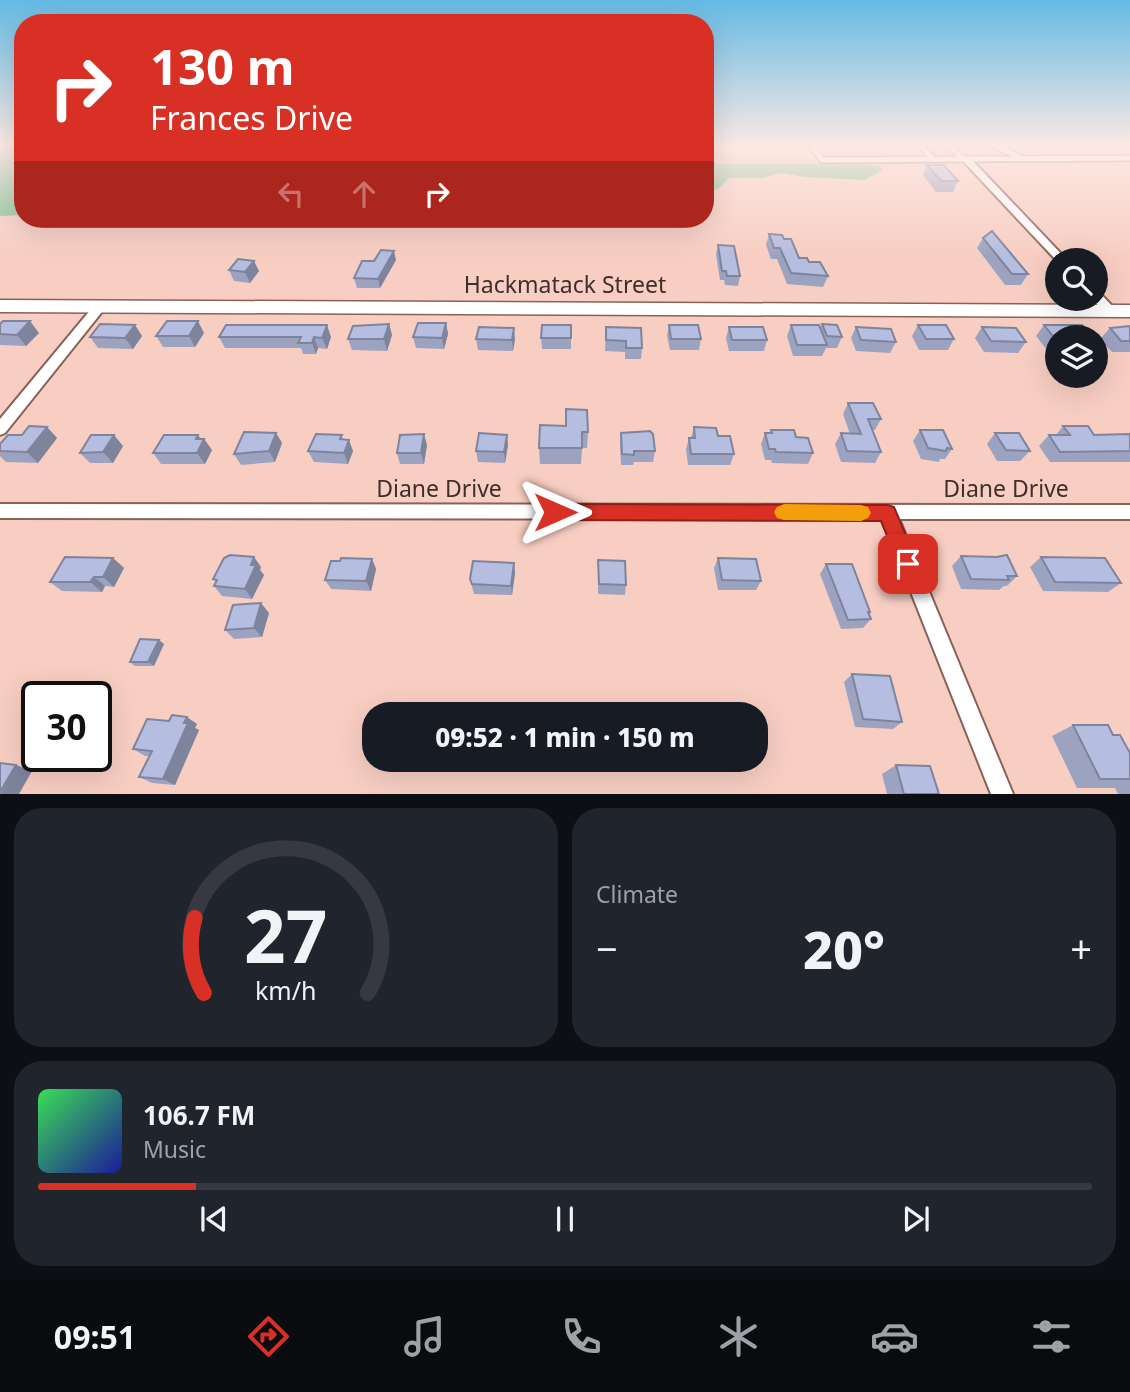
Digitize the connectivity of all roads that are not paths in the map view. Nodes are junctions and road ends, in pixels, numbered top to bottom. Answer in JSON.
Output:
{"nodes":[{"id":1,"x":987,"y":182,"type":"edge"},
{"id":2,"x":1051,"y":248,"type":"edge"},
{"id":3,"x":101,"y":305,"type":"junction"},
{"id":4,"x":0,"y":306,"type":"edge"},
{"id":5,"x":1110,"y":311,"type":"joint"},
{"id":6,"x":1130,"y":311,"type":"edge"},
{"id":7,"x":0,"y":429,"type":"edge"},
{"id":8,"x":0,"y":511,"type":"edge"},
{"id":9,"x":1130,"y":512,"type":"edge"},
{"id":10,"x":888,"y":513,"type":"junction"},
{"id":11,"x":1002,"y":793,"type":"edge"}],
"edges":[{"from":1,"to":2,"type":"street"},
{"from":3,"to":4,"type":"street","name":"Hackmatack Street"},
{"from":3,"to":5,"type":"street","name":"Hackmatack Street"},
{"from":3,"to":7,"type":"street"},
{"from":5,"to":6,"type":"street","name":"Hackmatack Street"},
{"from":8,"to":10,"type":"street","name":"Diane Drive"},
{"from":9,"to":10,"type":"street","name":"Diane Drive"},
{"from":10,"to":11,"type":"street"}]}
